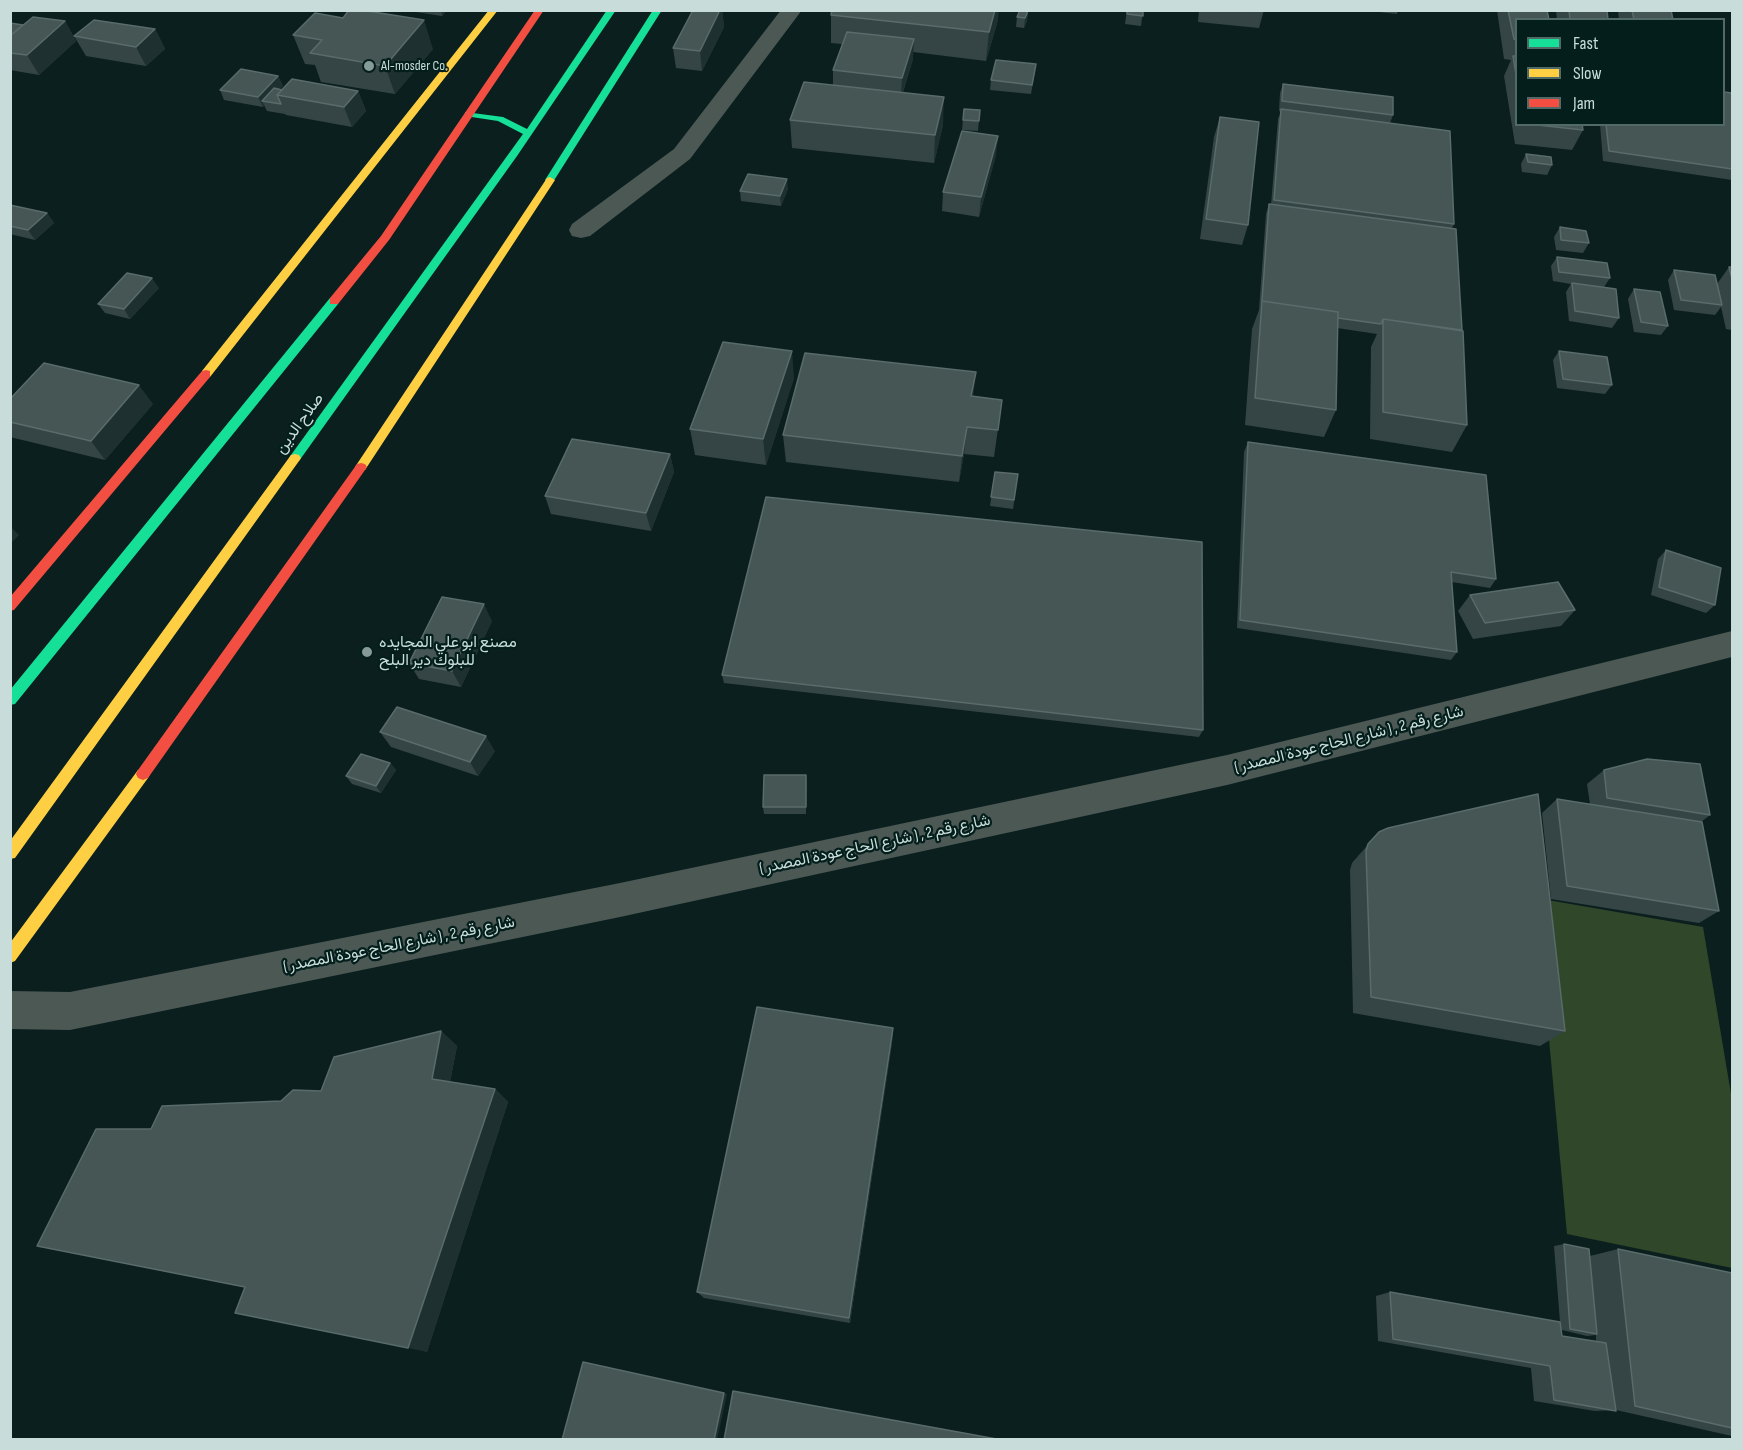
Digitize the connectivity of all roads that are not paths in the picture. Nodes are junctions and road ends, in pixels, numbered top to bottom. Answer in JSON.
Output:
{"nodes":[{"id":1,"x":494,"y":10,"type":"edge"},
{"id":2,"x":540,"y":10,"type":"edge"},
{"id":3,"x":612,"y":10,"type":"edge"},
{"id":4,"x":658,"y":10,"type":"edge"},
{"id":5,"x":792,"y":10,"type":"edge"},
{"id":6,"x":468,"y":114,"type":"junction"},
{"id":7,"x":528,"y":133,"type":"junction"},
{"id":8,"x":581,"y":230,"type":"dead end"},
{"id":9,"x":10,"y":606,"type":"edge"},
{"id":10,"x":1732,"y":644,"type":"edge"},
{"id":11,"x":10,"y":700,"type":"edge"},
{"id":12,"x":10,"y":853,"type":"edge"},
{"id":13,"x":10,"y":956,"type":"edge"},
{"id":14,"x":10,"y":1010,"type":"edge"}],
"edges":[{"from":1,"to":9,"type":"main road"},
{"from":2,"to":6,"type":"main road"},
{"from":3,"to":7,"type":"main road","name":"صلاح الدين"},
{"from":4,"to":13,"type":"main road"},
{"from":5,"to":8,"type":"street"},
{"from":6,"to":7,"type":"main road"},
{"from":6,"to":11,"type":"main road"},
{"from":7,"to":12,"type":"main road","name":"صلاح الدين"},
{"from":10,"to":14,"type":"street","name":"شارع رقم 2 , ( شارع الحاج عودة المصدر )"}]}
